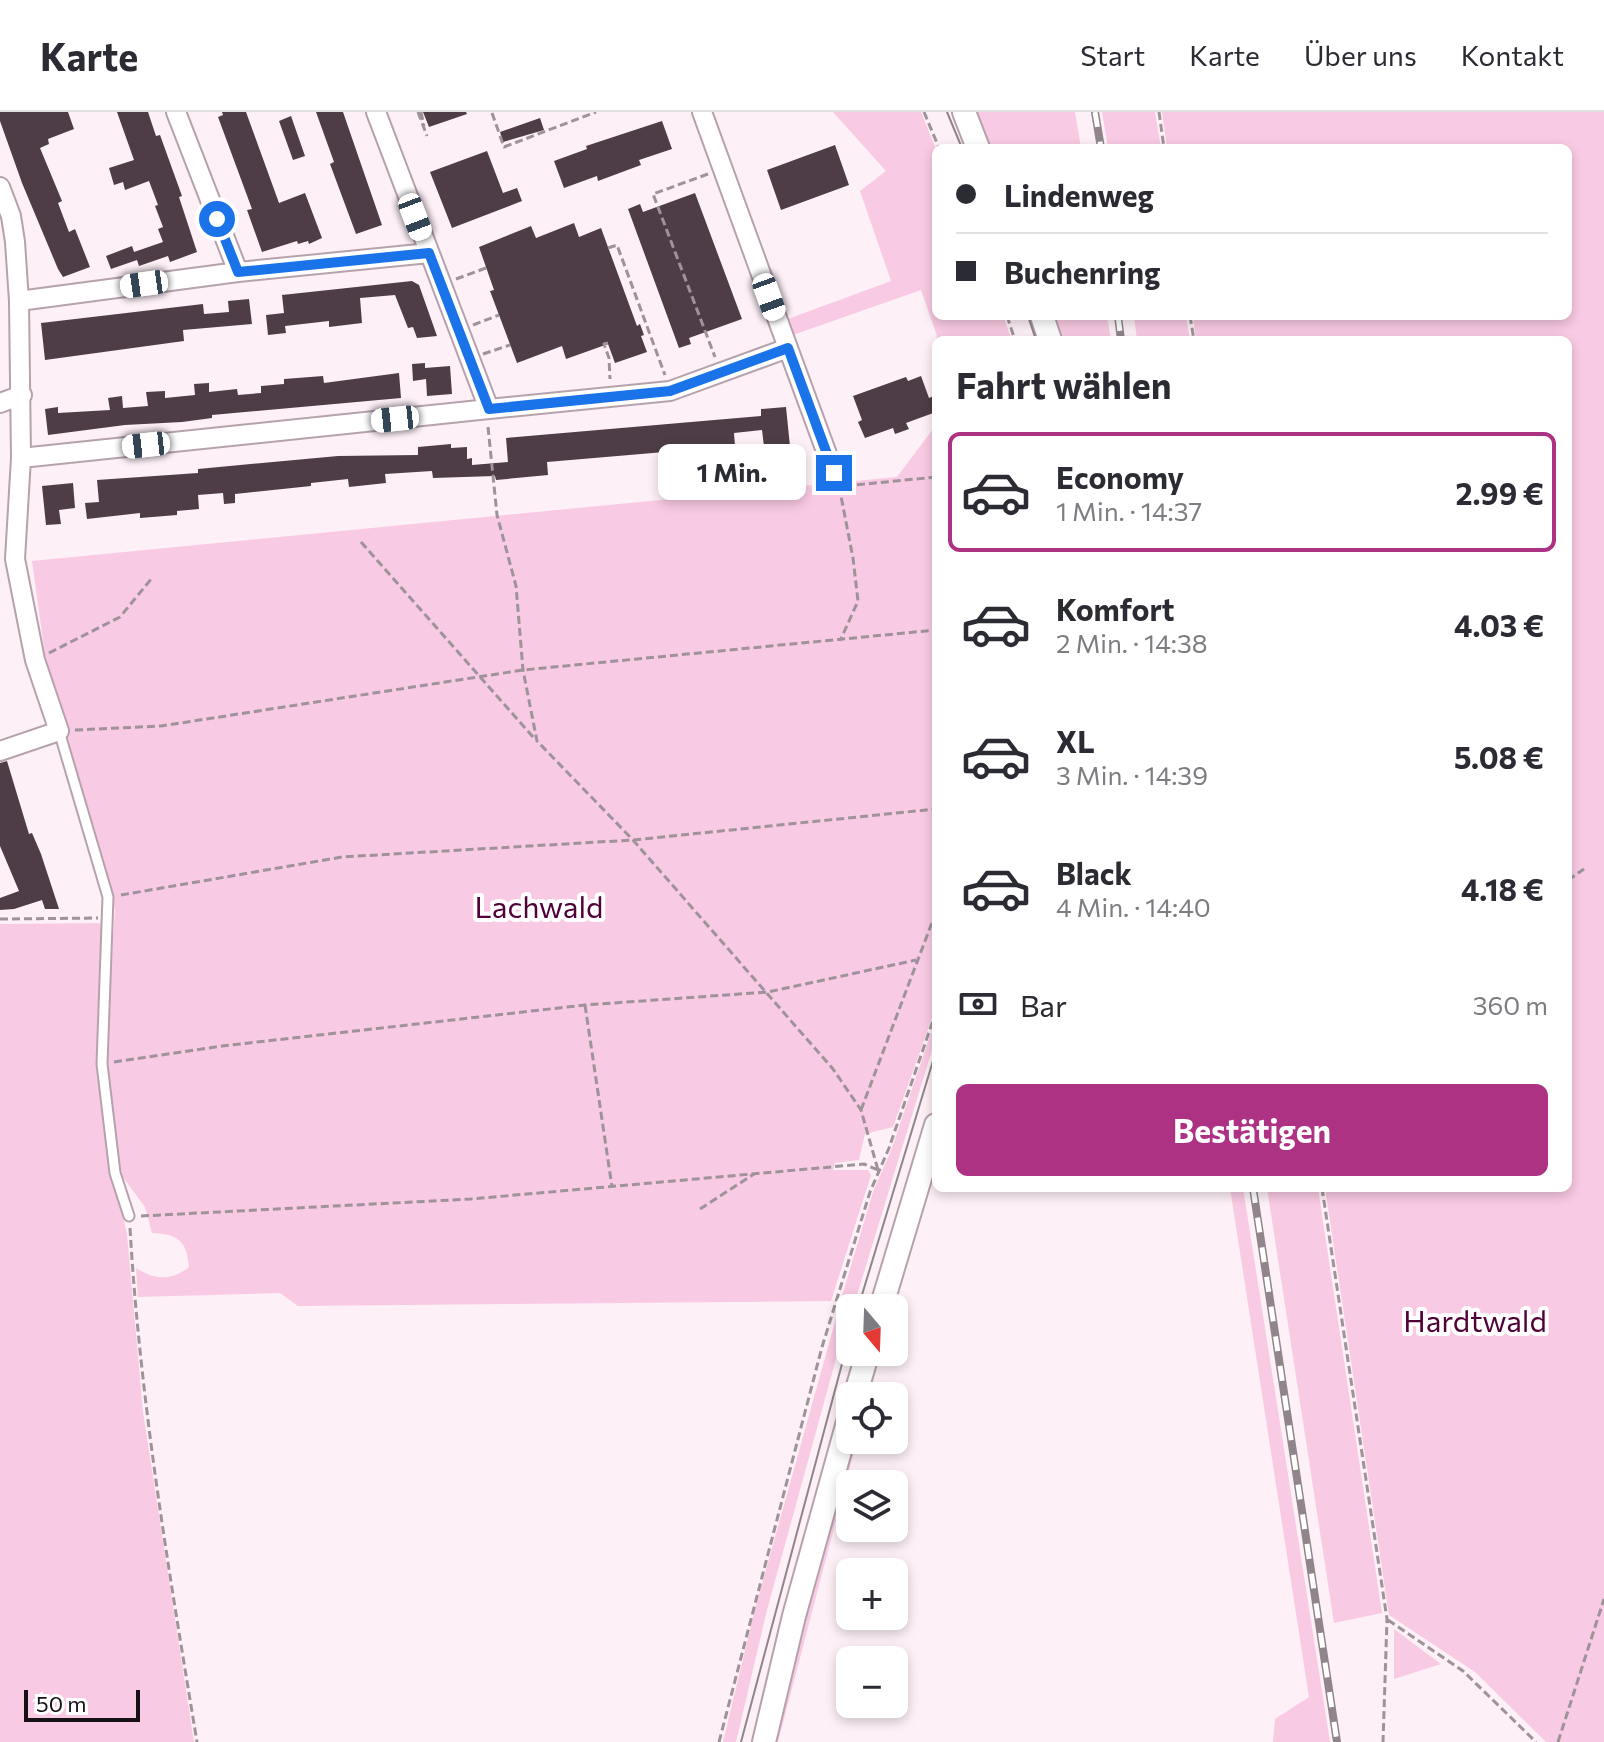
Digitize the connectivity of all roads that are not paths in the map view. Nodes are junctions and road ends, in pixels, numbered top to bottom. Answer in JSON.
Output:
{"nodes":[{"id":1,"x":176,"y":112,"type":"edge"},
{"id":2,"x":376,"y":112,"type":"edge"},
{"id":3,"x":702,"y":112,"type":"edge"},
{"id":4,"x":964,"y":112,"type":"edge"},
{"id":5,"x":976,"y":144,"type":"edge"},
{"id":6,"x":0,"y":187,"type":"edge"},
{"id":7,"x":5,"y":218,"type":"edge"},
{"id":8,"x":429,"y":253,"type":"junction"},
{"id":9,"x":238,"y":272,"type":"junction"},
{"id":10,"x":19,"y":301,"type":"junction"},
{"id":11,"x":788,"y":348,"type":"junction"},
{"id":12,"x":22,"y":395,"type":"junction"},
{"id":13,"x":0,"y":403,"type":"edge"},
{"id":14,"x":489,"y":409,"type":"junction"},
{"id":15,"x":21,"y":458,"type":"junction"},
{"id":16,"x":836,"y":480,"type":"road end"},
{"id":17,"x":8,"y":562,"type":"edge"},
{"id":18,"x":59,"y":731,"type":"junction"},
{"id":19,"x":0,"y":751,"type":"edge"},
{"id":20,"x":932,"y":1138,"type":"edge"},
{"id":21,"x":129,"y":1216,"type":"road end"},
{"id":22,"x":885,"y":1294,"type":"edge"},
{"id":23,"x":839,"y":1454,"type":"edge"},
{"id":24,"x":764,"y":1742,"type":"edge"}],
"edges":[{"from":1,"to":9,"type":"street"},
{"from":2,"to":8,"type":"street"},
{"from":3,"to":11,"type":"street"},
{"from":4,"to":5,"type":"street"},
{"from":6,"to":7,"type":"street"},
{"from":7,"to":10,"type":"street"},
{"from":8,"to":9,"type":"street"},
{"from":8,"to":14,"type":"street"},
{"from":9,"to":10,"type":"street"},
{"from":10,"to":12,"type":"street"},
{"from":11,"to":14,"type":"street"},
{"from":11,"to":16,"type":"street"},
{"from":12,"to":13,"type":"street"},
{"from":12,"to":15,"type":"street"},
{"from":14,"to":15,"type":"street"},
{"from":15,"to":17,"type":"street"},
{"from":17,"to":18,"type":"street"},
{"from":18,"to":19,"type":"street"},
{"from":18,"to":21,"type":"lane"},
{"from":20,"to":22,"type":"street"},
{"from":23,"to":24,"type":"street"}]}
